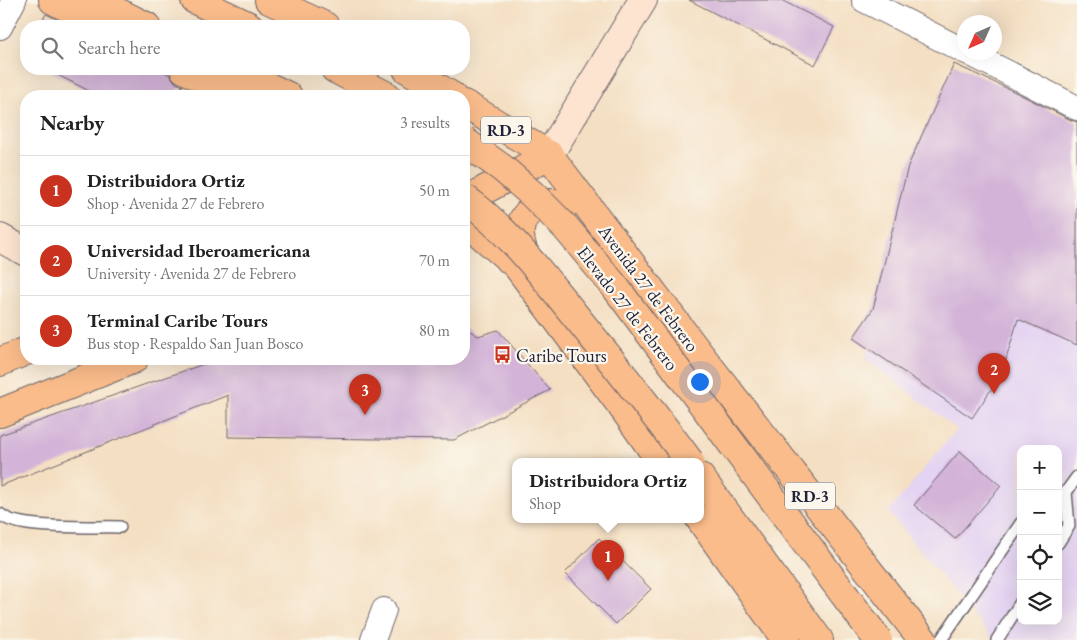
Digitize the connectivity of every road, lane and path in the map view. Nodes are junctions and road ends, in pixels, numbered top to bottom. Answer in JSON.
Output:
{"nodes":[{"id":1,"x":14,"y":0,"type":"edge"},
{"id":2,"x":53,"y":0,"type":"edge"},
{"id":3,"x":92,"y":0,"type":"edge"},
{"id":4,"x":196,"y":0,"type":"edge"},
{"id":5,"x":269,"y":0,"type":"edge"},
{"id":6,"x":642,"y":0,"type":"edge"},
{"id":7,"x":864,"y":0,"type":"edge"},
{"id":8,"x":91,"y":20,"type":"edge"},
{"id":9,"x":134,"y":20,"type":"edge"},
{"id":10,"x":237,"y":20,"type":"edge"},
{"id":11,"x":312,"y":20,"type":"edge"},
{"id":12,"x":0,"y":27,"type":"edge"},
{"id":13,"x":957,"y":47,"type":"edge"},
{"id":14,"x":982,"y":60,"type":"edge"},
{"id":15,"x":196,"y":75,"type":"edge"},
{"id":16,"x":244,"y":75,"type":"edge"},
{"id":17,"x":347,"y":75,"type":"edge"},
{"id":18,"x":417,"y":75,"type":"edge"},
{"id":19,"x":225,"y":90,"type":"edge"},
{"id":20,"x":276,"y":90,"type":"edge"},
{"id":21,"x":375,"y":90,"type":"edge"},
{"id":22,"x":442,"y":90,"type":"edge"},
{"id":23,"x":470,"y":108,"type":"edge"},
{"id":24,"x":1077,"y":108,"type":"edge"},
{"id":25,"x":470,"y":145,"type":"edge"},
{"id":26,"x":549,"y":156,"type":"junction"},
{"id":27,"x":470,"y":196,"type":"edge"},
{"id":28,"x":470,"y":203,"type":"edge"},
{"id":29,"x":470,"y":225,"type":"edge"},
{"id":30,"x":0,"y":238,"type":"edge"},
{"id":31,"x":20,"y":249,"type":"edge"},
{"id":32,"x":698,"y":352,"type":"junction"},
{"id":33,"x":20,"y":354,"type":"edge"},
{"id":34,"x":0,"y":362,"type":"edge"},
{"id":35,"x":119,"y":365,"type":"edge"},
{"id":36,"x":623,"y":408,"type":"junction"},
{"id":37,"x":0,"y":412,"type":"edge"},
{"id":38,"x":658,"y":458,"type":"edge"},
{"id":39,"x":687,"y":458,"type":"edge"},
{"id":40,"x":1077,"y":477,"type":"edge"},
{"id":41,"x":704,"y":482,"type":"edge"},
{"id":42,"x":1062,"y":494,"type":"edge"},
{"id":43,"x":0,"y":514,"type":"edge"},
{"id":44,"x":703,"y":523,"type":"edge"},
{"id":45,"x":120,"y":527,"type":"dead end"},
{"id":46,"x":1017,"y":529,"type":"edge"},
{"id":47,"x":1062,"y":537,"type":"edge"},
{"id":48,"x":1017,"y":608,"type":"edge"},
{"id":49,"x":384,"y":610,"type":"dead end"},
{"id":50,"x":374,"y":640,"type":"edge"},
{"id":51,"x":786,"y":640,"type":"edge"},
{"id":52,"x":820,"y":640,"type":"edge"},
{"id":53,"x":878,"y":640,"type":"edge"},
{"id":54,"x":923,"y":640,"type":"edge"},
{"id":55,"x":941,"y":640,"type":"edge"},
{"id":56,"x":996,"y":640,"type":"edge"}],
"edges":[{"from":1,"to":12,"type":"street"},
{"from":2,"to":8,"type":"main road"},
{"from":3,"to":9,"type":"main road"},
{"from":4,"to":10,"type":"main road"},
{"from":5,"to":11,"type":"main road"},
{"from":6,"to":26,"type":"street"},
{"from":7,"to":13,"type":"street"},
{"from":14,"to":24,"type":"street"},
{"from":15,"to":19,"type":"main road"},
{"from":16,"to":20,"type":"main road"},
{"from":17,"to":21,"type":"main road"},
{"from":18,"to":22,"type":"main road"},
{"from":23,"to":26,"type":"main road","name":"Avenida 27 de Febrero","number":"RD-3"},
{"from":25,"to":53,"type":"main road","name":"Elevado 27 de Febrero","number":"RD-3","bridge":true},
{"from":26,"to":27,"type":"main road"},
{"from":26,"to":32,"type":"main road","name":"Avenida 27 de Febrero","number":"RD-3"},
{"from":28,"to":39,"type":"main road","bridge":true},
{"from":29,"to":36,"type":"main road"},
{"from":30,"to":31,"type":"street"},
{"from":32,"to":36,"type":"main road"},
{"from":32,"to":54,"type":"main road","name":"Avenida 27 de Febrero","number":"RD-3"},
{"from":33,"to":34,"type":"main road"},
{"from":35,"to":37,"type":"main road"},
{"from":36,"to":38,"type":"main road"},
{"from":40,"to":42,"type":"lane"},
{"from":41,"to":52,"type":"main road"},
{"from":42,"to":47,"type":"lane"},
{"from":43,"to":45,"type":"lane"},
{"from":44,"to":51,"type":"main road"},
{"from":46,"to":55,"type":"lane"},
{"from":48,"to":56,"type":"lane"},
{"from":49,"to":50,"type":"street"}]}
